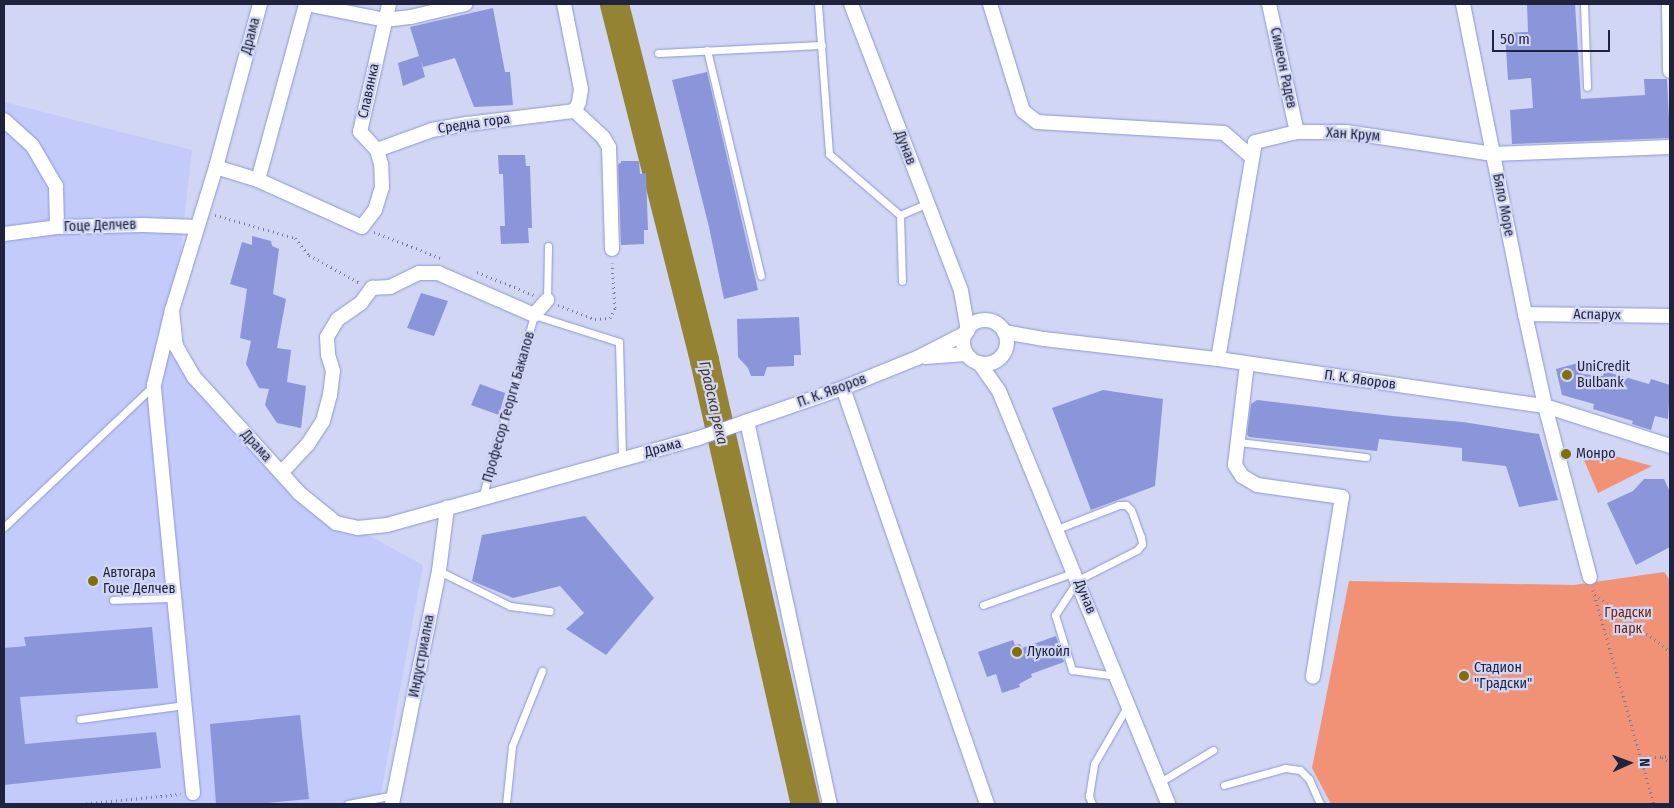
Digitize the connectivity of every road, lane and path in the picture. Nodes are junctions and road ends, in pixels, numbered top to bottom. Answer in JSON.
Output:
{"nodes":[{"id":1,"x":260,"y":4,"type":"edge"},
{"id":2,"x":306,"y":4,"type":"edge"},
{"id":3,"x":389,"y":4,"type":"edge"},
{"id":4,"x":465,"y":4,"type":"edge"},
{"id":5,"x":564,"y":4,"type":"edge"},
{"id":6,"x":818,"y":4,"type":"edge"},
{"id":7,"x":851,"y":4,"type":"edge"},
{"id":8,"x":991,"y":4,"type":"edge"},
{"id":9,"x":1269,"y":4,"type":"edge"},
{"id":10,"x":1463,"y":4,"type":"edge"},
{"id":11,"x":1584,"y":4,"type":"edge"},
{"id":12,"x":1669,"y":4,"type":"edge"},
{"id":13,"x":385,"y":20,"type":"junction"},
{"id":14,"x":822,"y":45,"type":"junction"},
{"id":15,"x":708,"y":50,"type":"junction"},
{"id":16,"x":658,"y":53,"type":"dead end"},
{"id":17,"x":1670,"y":71,"type":"edge"},
{"id":18,"x":1586,"y":87,"type":"dead end"},
{"id":19,"x":574,"y":111,"type":"junction"},
{"id":20,"x":4,"y":120,"type":"edge"},
{"id":21,"x":1297,"y":132,"type":"junction"},
{"id":22,"x":1670,"y":147,"type":"edge"},
{"id":23,"x":376,"y":150,"type":"junction"},
{"id":24,"x":1493,"y":154,"type":"junction"},
{"id":25,"x":1252,"y":158,"type":"junction"},
{"id":26,"x":216,"y":167,"type":"junction"},
{"id":27,"x":258,"y":180,"type":"junction"},
{"id":28,"x":926,"y":204,"type":"junction"},
{"id":29,"x":201,"y":210,"type":"junction"},
{"id":30,"x":900,"y":216,"type":"junction"},
{"id":31,"x":57,"y":227,"type":"junction"},
{"id":32,"x":196,"y":227,"type":"junction"},
{"id":33,"x":4,"y":234,"type":"edge"},
{"id":34,"x":548,"y":246,"type":"dead end"},
{"id":35,"x":612,"y":249,"type":"joint"},
{"id":36,"x":761,"y":276,"type":"dead end"},
{"id":37,"x":902,"y":281,"type":"dead end"},
{"id":38,"x":372,"y":288,"type":"junction"},
{"id":39,"x":960,"y":291,"type":"junction"},
{"id":40,"x":547,"y":300,"type":"junction"},
{"id":41,"x":172,"y":310,"type":"junction"},
{"id":42,"x":1525,"y":314,"type":"junction"},
{"id":43,"x":534,"y":315,"type":"junction"},
{"id":44,"x":1670,"y":316,"type":"edge"},
{"id":45,"x":982,"y":321,"type":"junction"},
{"id":46,"x":967,"y":331,"type":"junction"},
{"id":47,"x":1004,"y":332,"type":"junction"},
{"id":48,"x":1044,"y":339,"type":"junction"},
{"id":49,"x":1006,"y":348,"type":"junction"},
{"id":50,"x":966,"y":354,"type":"junction"},
{"id":51,"x":917,"y":358,"type":"junction"},
{"id":52,"x":1218,"y":359,"type":"junction"},
{"id":53,"x":997,"y":361,"type":"junction"},
{"id":54,"x":980,"y":364,"type":"junction"},
{"id":55,"x":1247,"y":364,"type":"junction"},
{"id":56,"x":154,"y":384,"type":"junction"},
{"id":57,"x":843,"y":388,"type":"junction"},
{"id":58,"x":1000,"y":391,"type":"junction"},
{"id":59,"x":1545,"y":406,"type":"junction"},
{"id":60,"x":747,"y":421,"type":"junction"},
{"id":61,"x":696,"y":440,"type":"joint"},
{"id":62,"x":1238,"y":442,"type":"junction"},
{"id":63,"x":1670,"y":446,"type":"edge"},
{"id":64,"x":1366,"y":457,"type":"dead end"},
{"id":65,"x":622,"y":459,"type":"junction"},
{"id":66,"x":281,"y":473,"type":"junction"},
{"id":67,"x":482,"y":498,"type":"junction"},
{"id":68,"x":448,"y":508,"type":"junction"},
{"id":69,"x":4,"y":527,"type":"edge"},
{"id":70,"x":1058,"y":529,"type":"junction"},
{"id":71,"x":439,"y":571,"type":"junction"},
{"id":72,"x":1077,"y":576,"type":"junction"},
{"id":73,"x":1590,"y":577,"type":"joint"},
{"id":74,"x":1594,"y":593,"type":"junction"},
{"id":75,"x":174,"y":598,"type":"junction"},
{"id":76,"x":113,"y":600,"type":"dead end"},
{"id":77,"x":983,"y":605,"type":"dead end"},
{"id":78,"x":550,"y":611,"type":"dead end"},
{"id":79,"x":1670,"y":651,"type":"edge"},
{"id":80,"x":542,"y":671,"type":"dead end"},
{"id":81,"x":1117,"y":676,"type":"junction"},
{"id":82,"x":1313,"y":676,"type":"dead end"},
{"id":83,"x":185,"y":705,"type":"junction"},
{"id":84,"x":1128,"y":705,"type":"junction"},
{"id":85,"x":80,"y":719,"type":"dead end"},
{"id":86,"x":1213,"y":750,"type":"dead end"},
{"id":87,"x":1670,"y":756,"type":"edge"},
{"id":88,"x":1661,"y":757,"type":"junction"},
{"id":89,"x":1640,"y":758,"type":"junction"},
{"id":90,"x":1670,"y":762,"type":"edge"},
{"id":91,"x":1160,"y":782,"type":"junction"},
{"id":92,"x":1224,"y":785,"type":"dead end"},
{"id":93,"x":193,"y":793,"type":"joint"},
{"id":94,"x":394,"y":799,"type":"edge"},
{"id":95,"x":81,"y":804,"type":"edge"},
{"id":96,"x":348,"y":804,"type":"edge"},
{"id":97,"x":506,"y":804,"type":"edge"},
{"id":98,"x":830,"y":804,"type":"edge"},
{"id":99,"x":987,"y":804,"type":"edge"},
{"id":100,"x":1092,"y":804,"type":"edge"},
{"id":101,"x":1168,"y":804,"type":"edge"},
{"id":102,"x":1320,"y":804,"type":"edge"},
{"id":103,"x":1654,"y":804,"type":"edge"}],
"edges":[{"from":1,"to":26,"type":"street","name":"Драма"},
{"from":2,"to":13,"type":"street"},
{"from":2,"to":27,"type":"street"},
{"from":3,"to":13,"type":"street","name":"Славянка"},
{"from":4,"to":13,"type":"street"},
{"from":5,"to":19,"type":"street"},
{"from":6,"to":14,"type":"lane"},
{"from":7,"to":28,"type":"street","name":"Дунав"},
{"from":8,"to":25,"type":"street"},
{"from":9,"to":21,"type":"street","name":"Симеон Радев"},
{"from":10,"to":24,"type":"street","name":"Бяло Море"},
{"from":11,"to":18,"type":"lane"},
{"from":12,"to":17,"type":"street"},
{"from":13,"to":23,"type":"street","name":"Славянка"},
{"from":14,"to":15,"type":"lane"},
{"from":14,"to":30,"type":"lane"},
{"from":15,"to":16,"type":"lane"},
{"from":15,"to":36,"type":"lane"},
{"from":19,"to":23,"type":"street","name":"Средна гора"},
{"from":19,"to":35,"type":"street"},
{"from":20,"to":31,"type":"street"},
{"from":21,"to":24,"type":"street","name":"Хан Крум"},
{"from":21,"to":25,"type":"street","name":"Хан Крум"},
{"from":22,"to":24,"type":"street","name":"Хан Крум"},
{"from":23,"to":27,"type":"street","name":"Славянка"},
{"from":24,"to":42,"type":"street","name":"Бяло Море"},
{"from":25,"to":52,"type":"street","name":"Хан Крум"},
{"from":26,"to":27,"type":"street"},
{"from":26,"to":29,"type":"street","name":"Драма"},
{"from":28,"to":30,"type":"lane"},
{"from":28,"to":39,"type":"street","name":"Дунав"},
{"from":29,"to":32,"type":"street","name":"Драма"},
{"from":29,"to":38,"type":"path"},
{"from":30,"to":37,"type":"lane"},
{"from":31,"to":32,"type":"street","name":"Гоце Делчев"},
{"from":31,"to":33,"type":"street","name":"Гоце Делчев"},
{"from":32,"to":41,"type":"street","name":"Драма"},
{"from":34,"to":40,"type":"lane"},
{"from":35,"to":40,"type":"path"},
{"from":38,"to":43,"type":"street"},
{"from":38,"to":66,"type":"street"},
{"from":39,"to":45,"type":"street","name":"Дунав"},
{"from":39,"to":46,"type":"street","name":"Дунав"},
{"from":40,"to":43,"type":"street"},
{"from":41,"to":56,"type":"street"},
{"from":41,"to":66,"type":"street","name":"Драма"},
{"from":42,"to":44,"type":"street","name":"Аспарух"},
{"from":42,"to":59,"type":"street","name":"Бяло Море"},
{"from":43,"to":65,"type":"lane"},
{"from":43,"to":67,"type":"lane","name":"Професор Георги Бакалов"},
{"from":45,"to":46,"type":"street"},
{"from":45,"to":47,"type":"street"},
{"from":46,"to":50,"type":"street"},
{"from":46,"to":51,"type":"street","name":"П. К. Яворов"},
{"from":47,"to":48,"type":"street","name":"П. К. Яворов"},
{"from":47,"to":49,"type":"street"},
{"from":48,"to":49,"type":"street","name":"П. К. Яворов"},
{"from":48,"to":52,"type":"street","name":"П. К. Яворов"},
{"from":49,"to":53,"type":"street"},
{"from":50,"to":51,"type":"street","name":"П. К. Яворов"},
{"from":50,"to":54,"type":"street"},
{"from":51,"to":57,"type":"street","name":"П. К. Яворов"},
{"from":52,"to":55,"type":"street","name":"П. К. Яворов"},
{"from":53,"to":54,"type":"street"},
{"from":53,"to":58,"type":"street","name":"Дунав"},
{"from":54,"to":58,"type":"street","name":"Дунав"},
{"from":55,"to":59,"type":"street","name":"П. К. Яворов"},
{"from":55,"to":62,"type":"street"},
{"from":56,"to":69,"type":"lane"},
{"from":56,"to":75,"type":"street"},
{"from":57,"to":60,"type":"street","name":"П. К. Яворов"},
{"from":57,"to":99,"type":"street"},
{"from":58,"to":70,"type":"street","name":"Дунав"},
{"from":59,"to":63,"type":"street","name":"П. К. Яворов"},
{"from":59,"to":73,"type":"street","name":"Бяло Море"},
{"from":60,"to":61,"type":"street","name":"П. К. Яворов"},
{"from":60,"to":98,"type":"street"},
{"from":61,"to":65,"type":"street","name":"Драма"},
{"from":62,"to":64,"type":"lane"},
{"from":62,"to":82,"type":"street"},
{"from":65,"to":67,"type":"street","name":"Драма"},
{"from":66,"to":68,"type":"street","name":"Драма"},
{"from":67,"to":68,"type":"street","name":"Драма"},
{"from":68,"to":71,"type":"street","name":"Индустриална"},
{"from":70,"to":72,"type":"street","name":"Дунав"},
{"from":70,"to":72,"type":"lane"},
{"from":71,"to":78,"type":"lane"},
{"from":71,"to":94,"type":"street","name":"Индустриална"},
{"from":72,"to":77,"type":"lane"},
{"from":72,"to":81,"type":"street","name":"Дунав"},
{"from":72,"to":81,"type":"lane"},
{"from":73,"to":74,"type":"path"},
{"from":74,"to":79,"type":"path"},
{"from":74,"to":89,"type":"path"},
{"from":75,"to":76,"type":"lane"},
{"from":75,"to":83,"type":"street"},
{"from":80,"to":97,"type":"lane"},
{"from":81,"to":84,"type":"street","name":"Дунав"},
{"from":83,"to":85,"type":"lane"},
{"from":83,"to":93,"type":"street"},
{"from":84,"to":91,"type":"street","name":"Дунав"},
{"from":84,"to":100,"type":"lane"},
{"from":86,"to":91,"type":"lane"},
{"from":87,"to":88,"type":"path"},
{"from":88,"to":89,"type":"path"},
{"from":88,"to":90,"type":"path"},
{"from":89,"to":103,"type":"path"},
{"from":91,"to":101,"type":"street","name":"Дунав"},
{"from":92,"to":102,"type":"lane"},
{"from":93,"to":95,"type":"path"},
{"from":94,"to":96,"type":"lane"}]}
